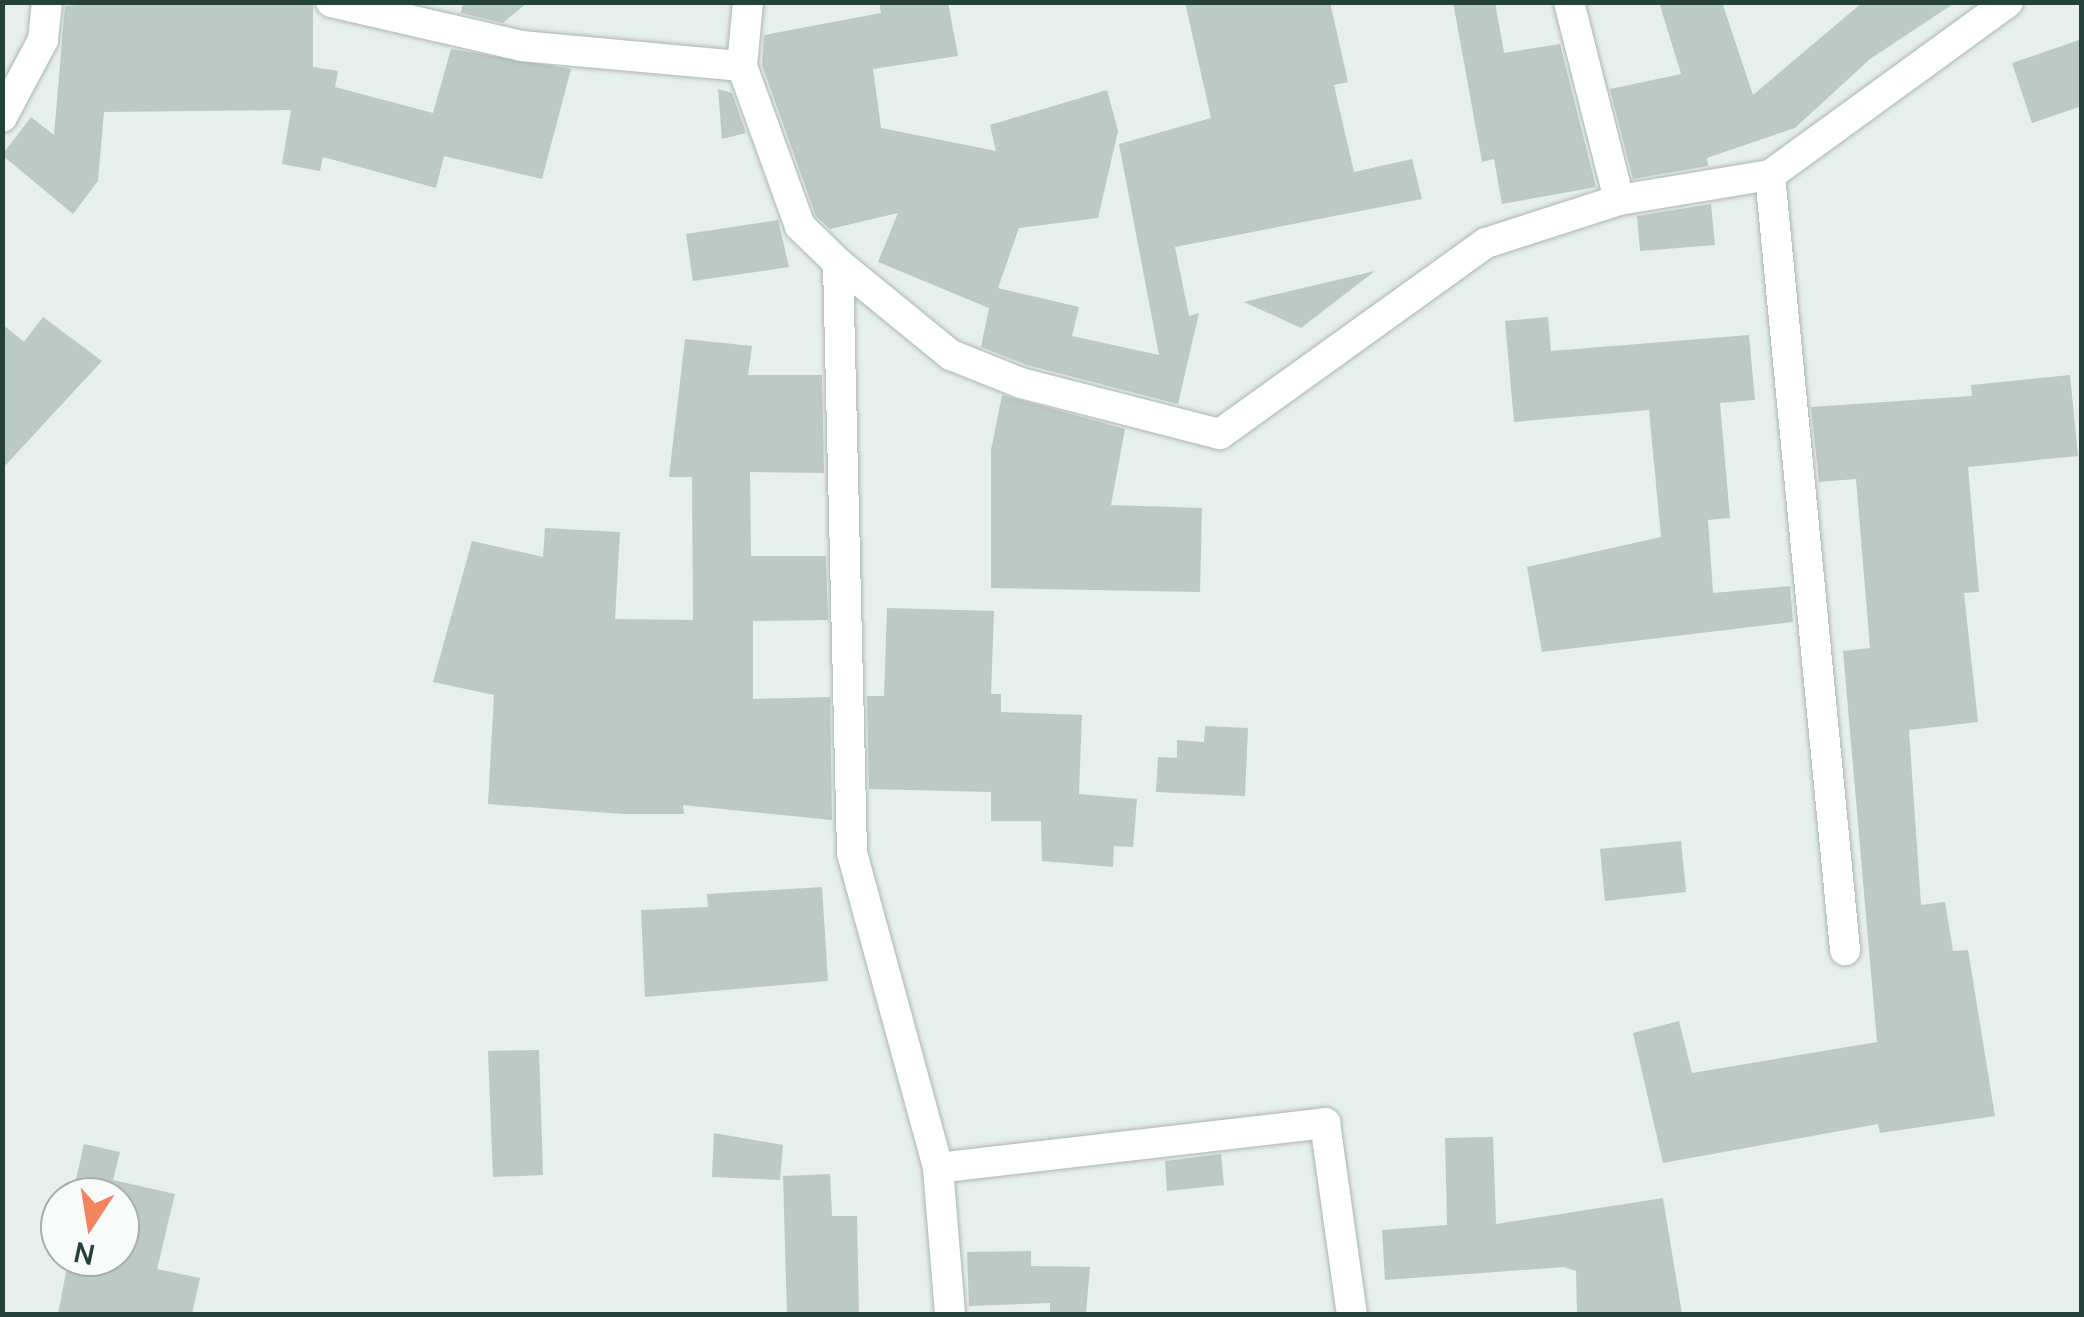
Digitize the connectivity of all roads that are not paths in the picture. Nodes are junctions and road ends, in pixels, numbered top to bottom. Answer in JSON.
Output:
{"nodes":[{"id":1,"x":47,"y":2,"type":"edge"},
{"id":2,"x":332,"y":2,"type":"edge"},
{"id":3,"x":748,"y":2,"type":"edge"},
{"id":4,"x":1569,"y":2,"type":"edge"},
{"id":5,"x":2008,"y":2,"type":"edge"},
{"id":6,"x":742,"y":66,"type":"junction"},
{"id":7,"x":2,"y":117,"type":"edge"},
{"id":8,"x":1770,"y":175,"type":"junction"},
{"id":9,"x":1619,"y":200,"type":"junction"},
{"id":10,"x":838,"y":263,"type":"junction"},
{"id":11,"x":1844,"y":950,"type":"dead end"},
{"id":12,"x":938,"y":1168,"type":"junction"},
{"id":13,"x":950,"y":1314,"type":"edge"},
{"id":14,"x":1352,"y":1314,"type":"edge"}],
"edges":[{"from":1,"to":7,"type":"street"},
{"from":2,"to":6,"type":"street"},
{"from":3,"to":6,"type":"street"},
{"from":4,"to":9,"type":"street"},
{"from":5,"to":8,"type":"street"},
{"from":6,"to":10,"type":"street"},
{"from":8,"to":9,"type":"street"},
{"from":8,"to":11,"type":"street"},
{"from":9,"to":10,"type":"street"},
{"from":10,"to":12,"type":"street"},
{"from":12,"to":13,"type":"street"},
{"from":12,"to":14,"type":"street"}]}
